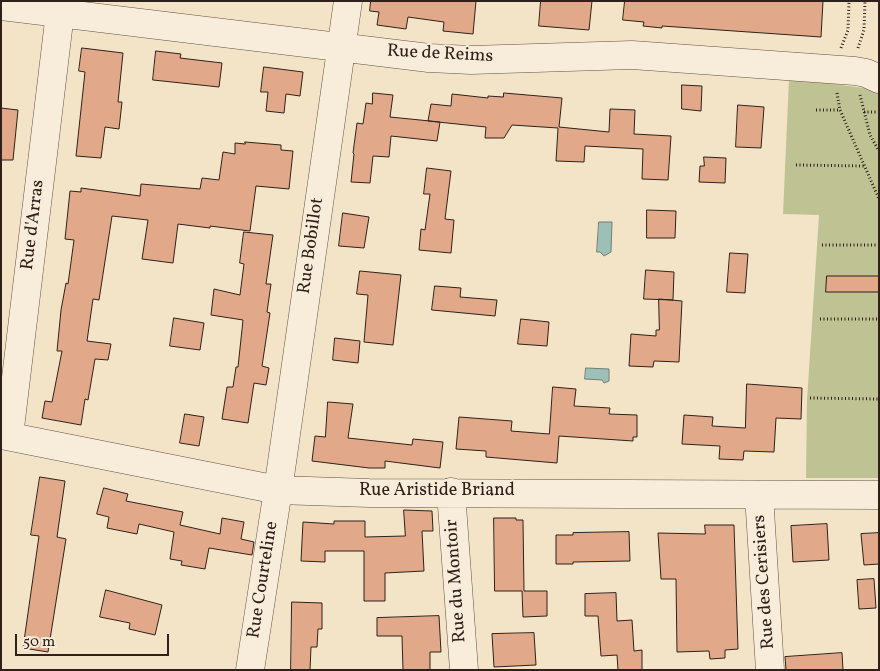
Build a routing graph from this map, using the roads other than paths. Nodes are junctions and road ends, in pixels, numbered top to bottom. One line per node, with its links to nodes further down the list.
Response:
1 (348, 1): 4 (street, Rue Bobillot)
2 (1, 6): 3 (street, Rue de Reims)
3 (60, 13): 4 (street, Rue de Reims); 6 (street, Rue d'Arras)
4 (340, 47): 5 (street, Rue de Reims); 7 (street, Rue Bobillot)
5 (856, 74)
6 (5, 436): 7 (street, Rue Aristide Briand)
7 (278, 490): 8 (street, Rue Aristide Briand); 11 (street, Rue Courteline)
8 (451, 492): 9 (street, Rue Aristide Briand); 12 (street, Rue du Montoir)
9 (759, 495): 10 (street, Rue Aristide Briand); 13 (street, Rue des Cerisiers)
10 (879, 495)
11 (250, 670)
12 (464, 670)
13 (770, 670)

